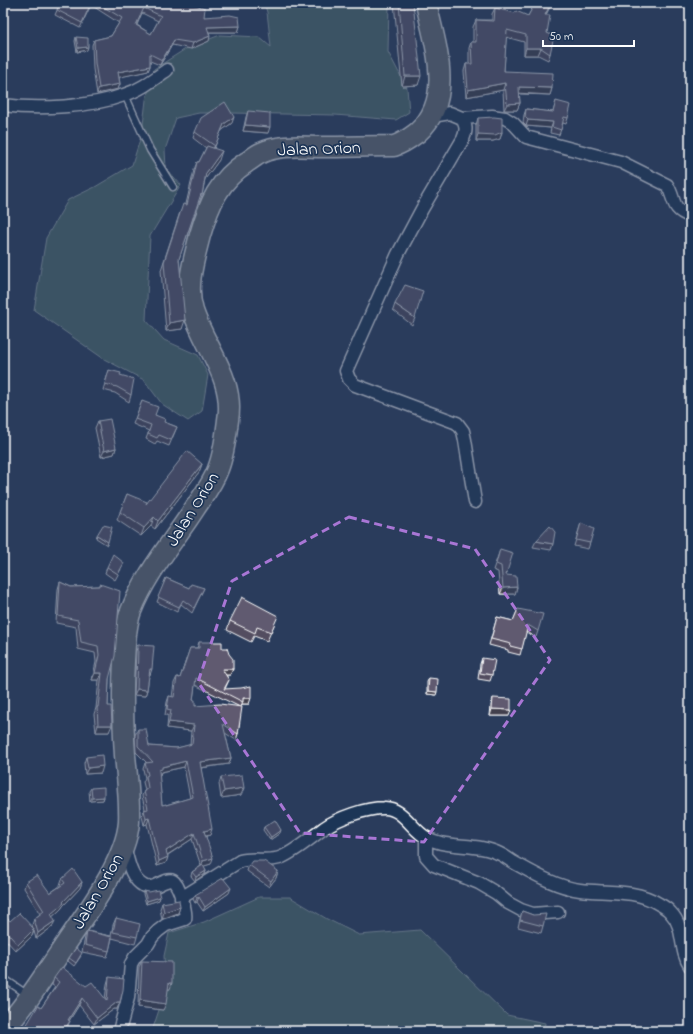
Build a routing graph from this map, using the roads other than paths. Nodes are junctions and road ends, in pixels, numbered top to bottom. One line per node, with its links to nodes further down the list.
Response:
1 (426, 3): 5 (highway, Jalan Orion)
2 (167, 70): 3 (street)
3 (125, 95): 4 (street); 7 (lane)
4 (3, 105)
5 (432, 116): 6 (street); 11 (highway, Jalan Orion)
6 (462, 118): 8 (street); 9 (street)
7 (173, 187)
8 (690, 216)
9 (475, 502)
10 (426, 838): 12 (street); 13 (street); 14 (street)
11 (124, 844): 12 (street); 16 (highway, Jalan Orion)
12 (181, 898): 18 (street)
13 (558, 912)
14 (690, 966)
15 (3, 978): 16 (lane)
16 (30, 997): 17 (highway, Jalan Orion)
17 (3, 1030)
18 (119, 1031)

